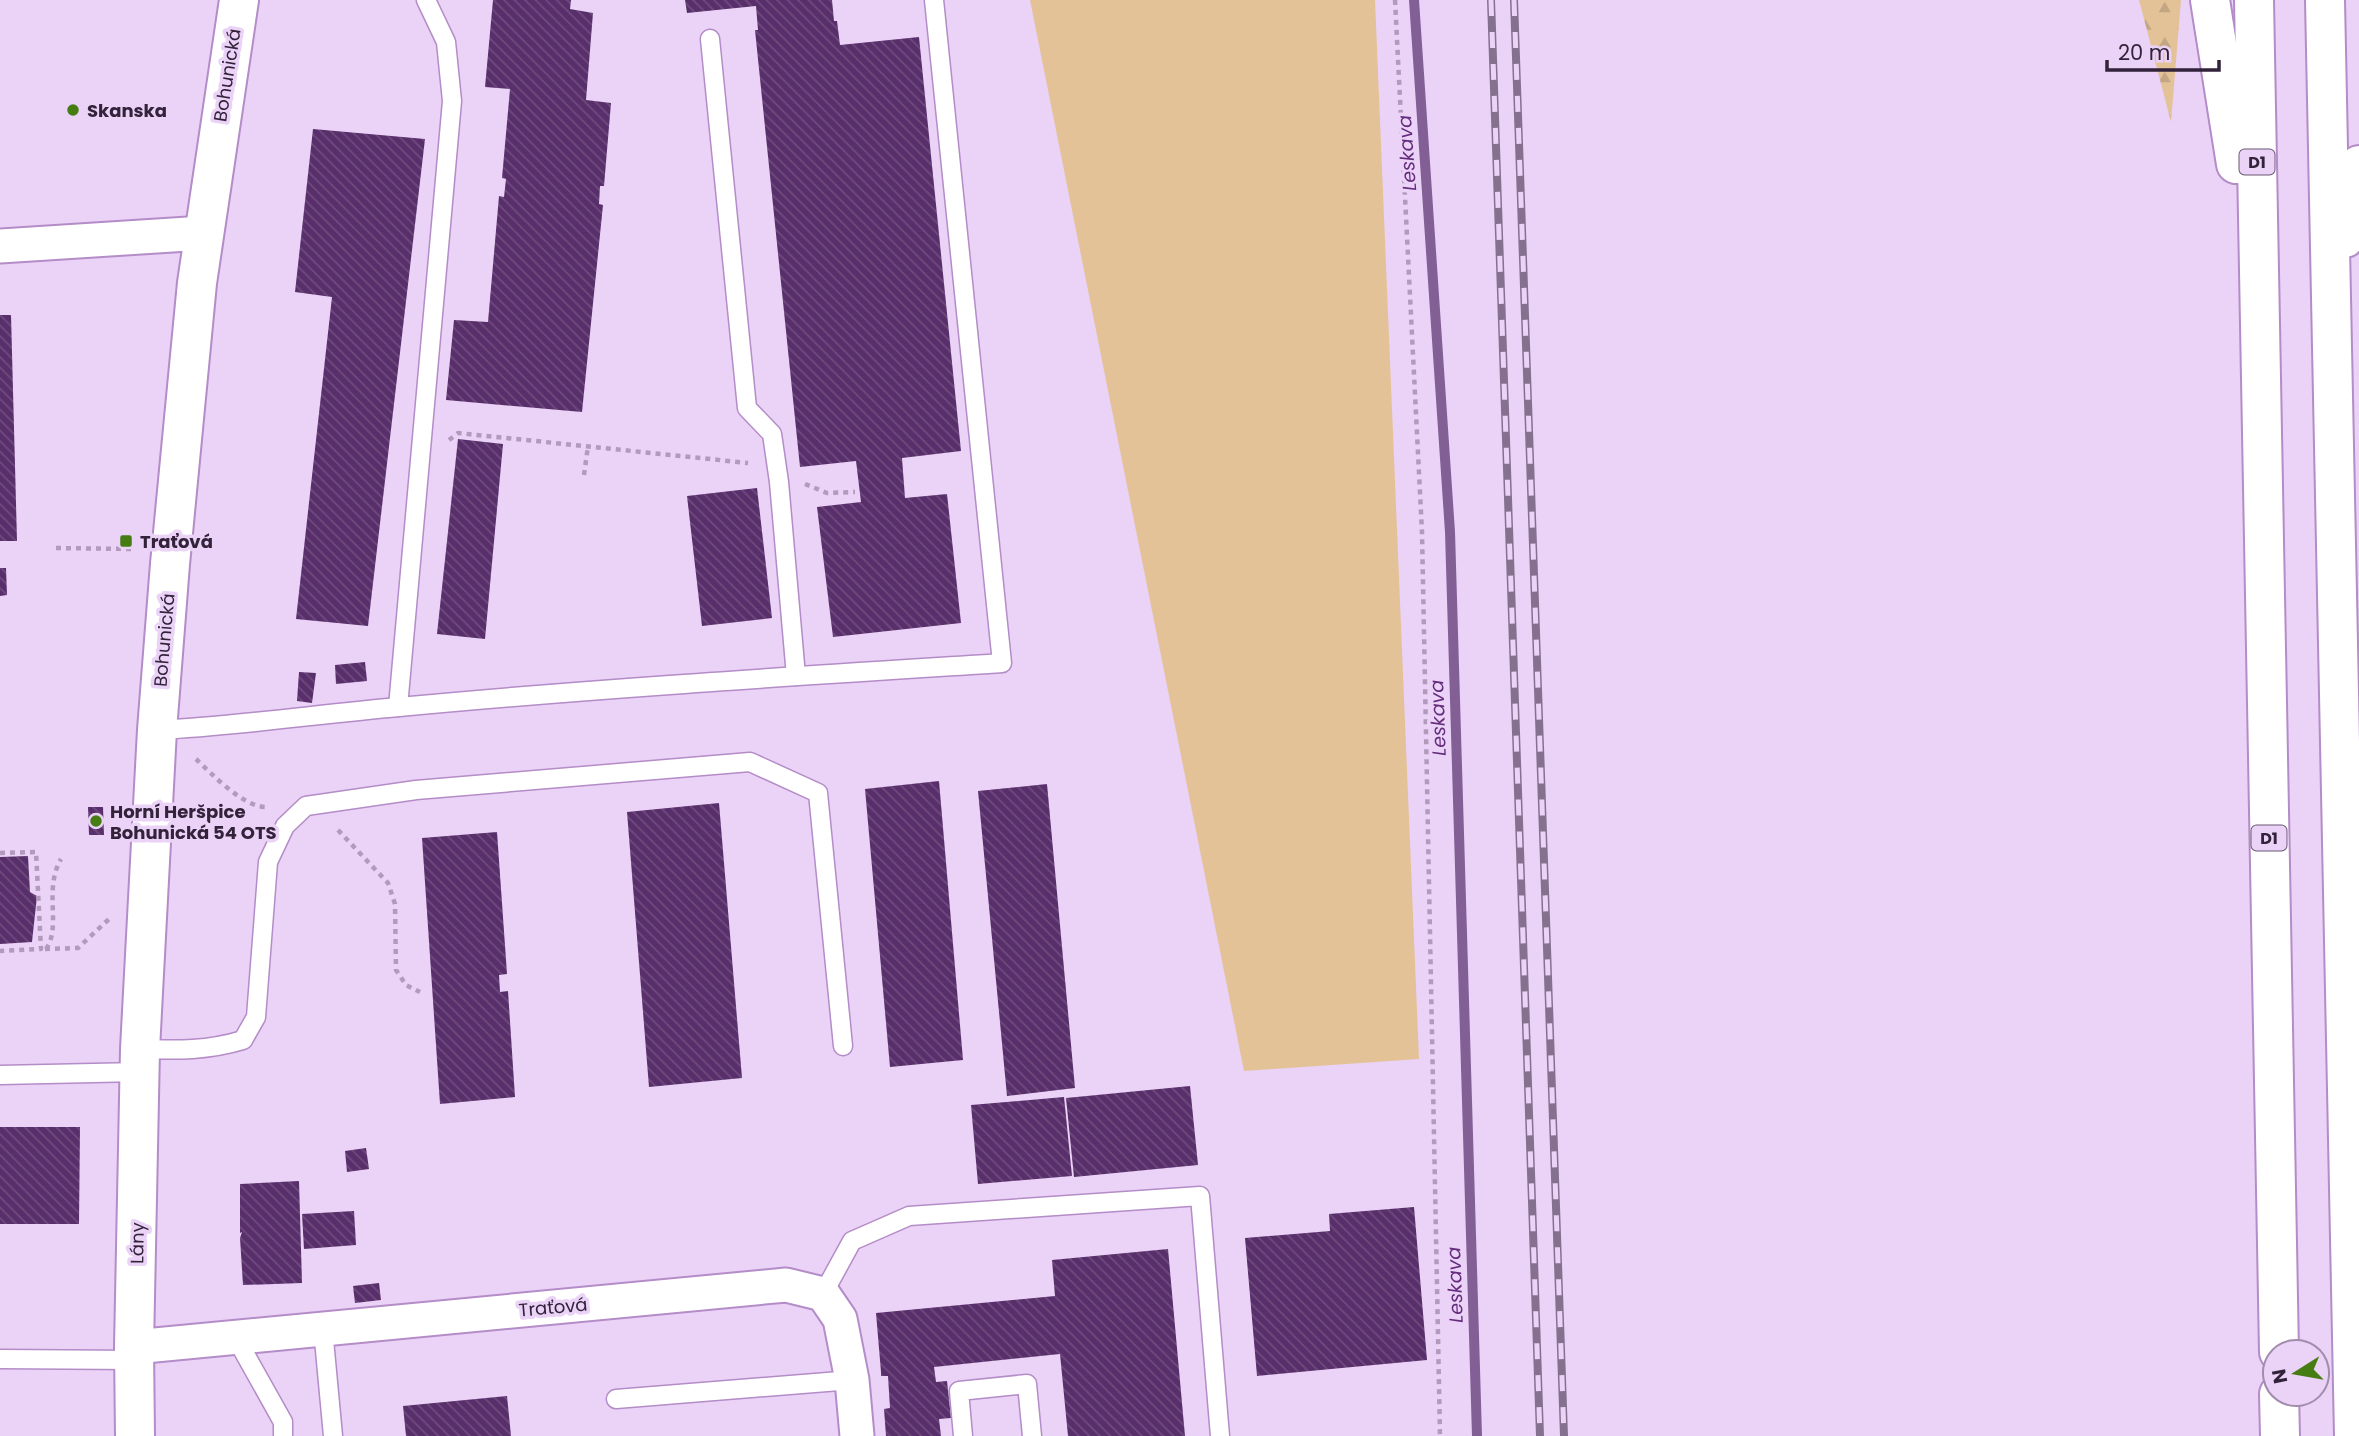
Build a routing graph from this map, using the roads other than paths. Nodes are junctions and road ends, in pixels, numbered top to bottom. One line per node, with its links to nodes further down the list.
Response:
1 (239, 0): 9 (main road, Bohunická)
2 (426, 0): 14 (lane)
3 (934, 0): 13 (lane)
4 (2210, 0): 12 (main road)
5 (2254, 0): 12 (main road, D1)
6 (2325, 0): 11 (main road)
7 (710, 39): 13 (lane)
8 (2359, 164): 11 (main road)
9 (204, 233): 10 (street); 15 (main road, Bohunická)
10 (0, 246)
11 (2330, 319): 36 (main road)
12 (2260, 324): 22 (main road, D1)
13 (796, 676): 14 (lane)
14 (398, 707): 15 (lane)
15 (157, 730): 17 (main road, Bohunická)
16 (844, 1046): 17 (lane)
17 (140, 1061): 18 (lane); 23 (main road, Lány)
18 (0, 1075)
19 (823, 1294): 20 (street, Traťová); 25 (street); 34 (lane)
20 (323, 1329): 21 (street, Traťová); 30 (lane)
21 (236, 1338): 23 (street, Traťová); 29 (lane)
22 (2279, 1338)
23 (134, 1354): 24 (lane); 28 (main road, Lány)
24 (0, 1359)
25 (852, 1380): 26 (lane); 31 (street)
26 (617, 1399)
27 (2279, 1408): 35 (main road)
28 (135, 1436)
29 (283, 1436)
30 (333, 1436)
31 (857, 1436)
32 (963, 1436): 33 (lane)
33 (1032, 1436)
34 (1220, 1436)
35 (2280, 1436)
36 (2354, 1436)

